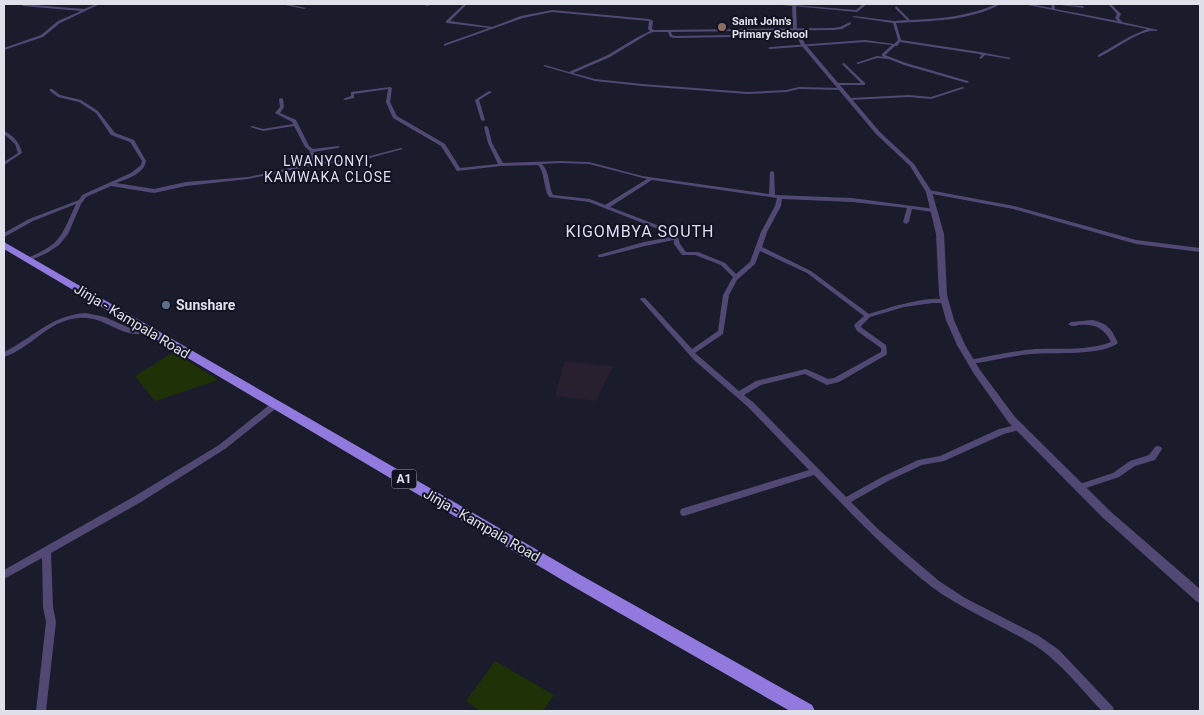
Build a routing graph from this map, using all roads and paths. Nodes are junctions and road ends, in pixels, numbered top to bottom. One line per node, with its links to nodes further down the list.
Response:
1 (98, 4): 16 (street)
2 (284, 4): 14 (street)
3 (465, 4): 22 (street)
4 (773, 4): 11 (street)
5 (865, 4): 17 (street)
6 (999, 4): 19 (street)
7 (1025, 4): 15 (street)
8 (1054, 4): 13 (street); 15 (street)
9 (1111, 4): 21 (street)
10 (24, 5): 16 (street)
11 (794, 5): 17 (street); 23 (street)
12 (896, 7): 19 (street)
13 (1082, 7)
14 (304, 8)
15 (1052, 9): 21 (street)
16 (85, 10): 34 (street)
17 (857, 11): 18 (street)
18 (854, 18): 20 (street); 23 (street)
19 (909, 21): 20 (street)
20 (894, 22): 29 (street)
21 (1121, 23): 24 (street)
22 (493, 27): 25 (street); 30 (street)
23 (795, 28): 27 (street); 32 (street)
24 (1151, 29): 26 (street); 35 (street)
25 (652, 30): 27 (street); 41 (street)
26 (1156, 30)
27 (669, 31): 28 (street)
28 (730, 36)
29 (899, 41): 31 (street); 37 (street)
30 (445, 45)
31 (896, 45): 32 (street); 36 (street)
32 (804, 46): 33 (street); 43 (street)
33 (770, 48)
34 (4, 49)
35 (1100, 56)
36 (888, 58): 38 (street); 42 (street)
37 (1009, 58)
38 (858, 63)
39 (844, 64): 43 (street)
40 (545, 66): 41 (street)
41 (571, 72): 43 (street)
42 (967, 82)
43 (840, 86): 49 (street)
44 (963, 88): 49 (street)
45 (51, 90): 64 (street)
46 (490, 92): 50 (street)
47 (281, 99): 51 (street)
48 (345, 99): 61 (street)
49 (850, 99): 65 (street)
50 (483, 120)
51 (294, 125): 52 (street); 57 (street)
52 (252, 126)
53 (486, 127): 61 (street)
54 (4, 132): 58 (street)
55 (338, 147): 57 (street)
56 (401, 149): 60 (street)
57 (312, 150): 60 (street)
58 (4, 164)
59 (540, 164): 61 (street); 63 (street); 69 (street)
60 (310, 165): 64 (street)
61 (500, 165)
62 (772, 172): 66 (street)
63 (652, 178): 66 (street); 69 (street)
64 (111, 184): 68 (street)
65 (929, 192): 71 (street); 77 (street)
66 (772, 196): 67 (street)
67 (780, 197): 70 (street); 76 (street)
68 (80, 201): 73 (street); 79 (street)
69 (606, 207): 74 (street)
70 (910, 207): 71 (street); 72 (street)
71 (933, 210): 82 (street)
72 (906, 222)
73 (4, 235)
74 (676, 238): 78 (street); 80 (street)
75 (4, 245): 79 (highway, Jinja - Kampala Road / A1)
76 (759, 248): 80 (street); 83 (street)
77 (1200, 250)
78 (600, 256)
79 (29, 259): 85 (highway, Jinja - Kampala Road / A1)
80 (736, 277): 86 (street)
81 (643, 299): 86 (street)
82 (945, 301): 83 (street); 88 (street)
83 (868, 316): 89 (street)
84 (1071, 324): 88 (street)
85 (148, 331): 87 (street); 90 (highway, Jinja - Kampala Road / A1)
86 (692, 352): 89 (street)
87 (4, 355)
88 (970, 362): 91 (street)
89 (739, 394): 93 (street)
90 (276, 404): 97 (street); 101 (highway, Jinja - Kampala Road / A1)
91 (1020, 427): 94 (street); 95 (street)
92 (1158, 449): 94 (street)
93 (816, 471): 95 (street); 96 (street)
94 (1080, 487): 99 (street)
95 (846, 502): 102 (street)
96 (684, 512)
97 (46, 551): 98 (street); 100 (street)
98 (4, 575)
99 (1200, 596)
100 (41, 711)
101 (806, 711)
102 (1109, 711)

